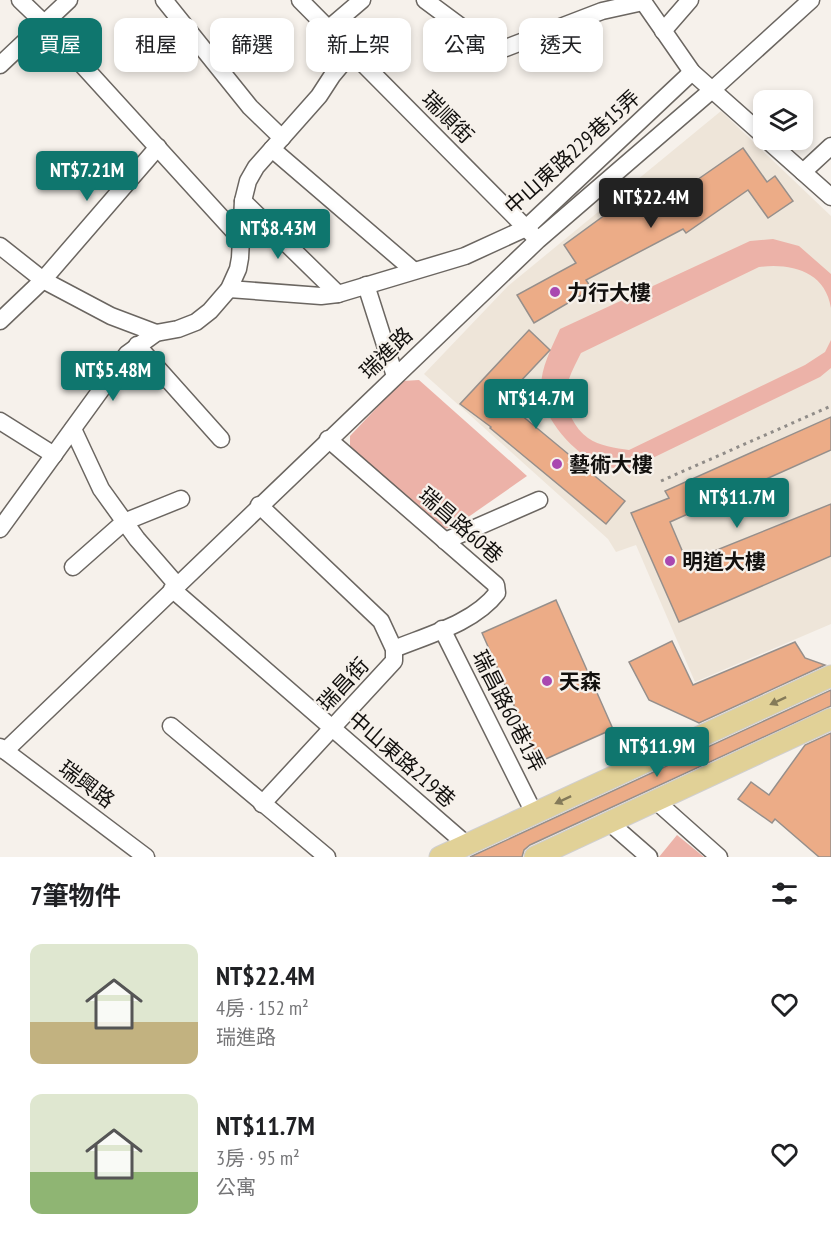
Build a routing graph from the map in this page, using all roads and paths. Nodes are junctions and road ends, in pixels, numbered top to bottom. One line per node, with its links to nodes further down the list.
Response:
1 (20, 0): 10 (street)
2 (69, 0): 11 (street)
3 (164, 0): 23 (street)
4 (300, 0): 12 (street, 瑞順街)
5 (362, 0): 13 (street)
6 (425, 0): 9 (street)
7 (690, 0): 14 (street)
8 (811, 0): 21 (street, 瑞進路)
9 (643, 1): 14 (street)
10 (39, 18)
11 (51, 18)
12 (317, 18)
13 (341, 18)
14 (663, 31): 20 (street)
15 (18, 49): 16 (street)
16 (0, 65)
17 (89, 72): 25 (street)
18 (335, 72): 23 (street)
19 (373, 72): 30 (street, 瑞順街)
20 (692, 72): 21 (street); 30 (street, 中山東路229巷15弄)
21 (712, 90): 22 (street); 30 (street, 瑞進路)
22 (753, 126)
23 (277, 143): 29 (street); 33 (street)
24 (831, 146): 27 (street)
25 (158, 147): 31 (street); 34 (street)
26 (778, 150): 27 (street)
27 (803, 172): 28 (street)
28 (831, 197)
29 (243, 201): 31 (street); 37 (street)
30 (532, 234): 33 (street, 中山東路229巷15弄); 41 (street, 瑞進路)
31 (240, 238): 36 (street)
32 (0, 246): 34 (street)
33 (413, 270): 35 (street, 中山東路229巷15弄)
34 (43, 280): 38 (street); 39 (street)
35 (366, 285): 37 (street, 中山東路229巷15弄); 41 (street)
36 (229, 289): 37 (street, 中山東路229巷15弄); 39 (street)
37 (338, 294)
38 (0, 321)
39 (156, 333): 40 (street)
40 (137, 345): 44 (street); 45 (street)
41 (395, 376): 46 (street, 瑞進路)
42 (831, 406): 48 (path)
43 (0, 421): 47 (street)
44 (73, 429): 47 (street); 52 (street, 中山東路219巷)
45 (221, 439)
46 (328, 440): 51 (street, 瑞進路); 54 (street, 瑞昌路60巷)
47 (54, 455): 53 (street)
48 (662, 481)
49 (181, 499): 52 (street)
50 (538, 500): 54 (street)
51 (259, 506): 56 (street, 瑞進路); 58 (street, 瑞昌街)
52 (124, 522): 55 (street); 56 (street, 中山東路219巷)
53 (0, 529)
54 (445, 541): 57 (street, 瑞昌路60巷)
55 (73, 567)
56 (174, 587): 62 (street, 中山東路219巷); 63 (street, 瑞進路)
57 (442, 629): 58 (street, 瑞昌路60巷); 66 (street, 瑞昌路60巷1弄)
58 (394, 649): 62 (street, 瑞昌街)
59 (831, 676): 66 (main road, one-way to 66)
60 (831, 719): 64 (main road)
61 (171, 726): 65 (street)
62 (332, 728): 65 (street, 瑞昌街); 68 (street, 中山東路219巷)
63 (2, 749): 69 (street, 瑞興路)
64 (656, 801): 67 (main road); 74 (street)
65 (262, 804): 70 (street)
66 (534, 813): 68 (main road)
67 (610, 823): 72 (main road); 73 (street)
68 (467, 845): 71 (main road)
69 (146, 857)
70 (327, 857)
71 (440, 857)
72 (537, 857)
73 (649, 857)
74 (719, 857)

